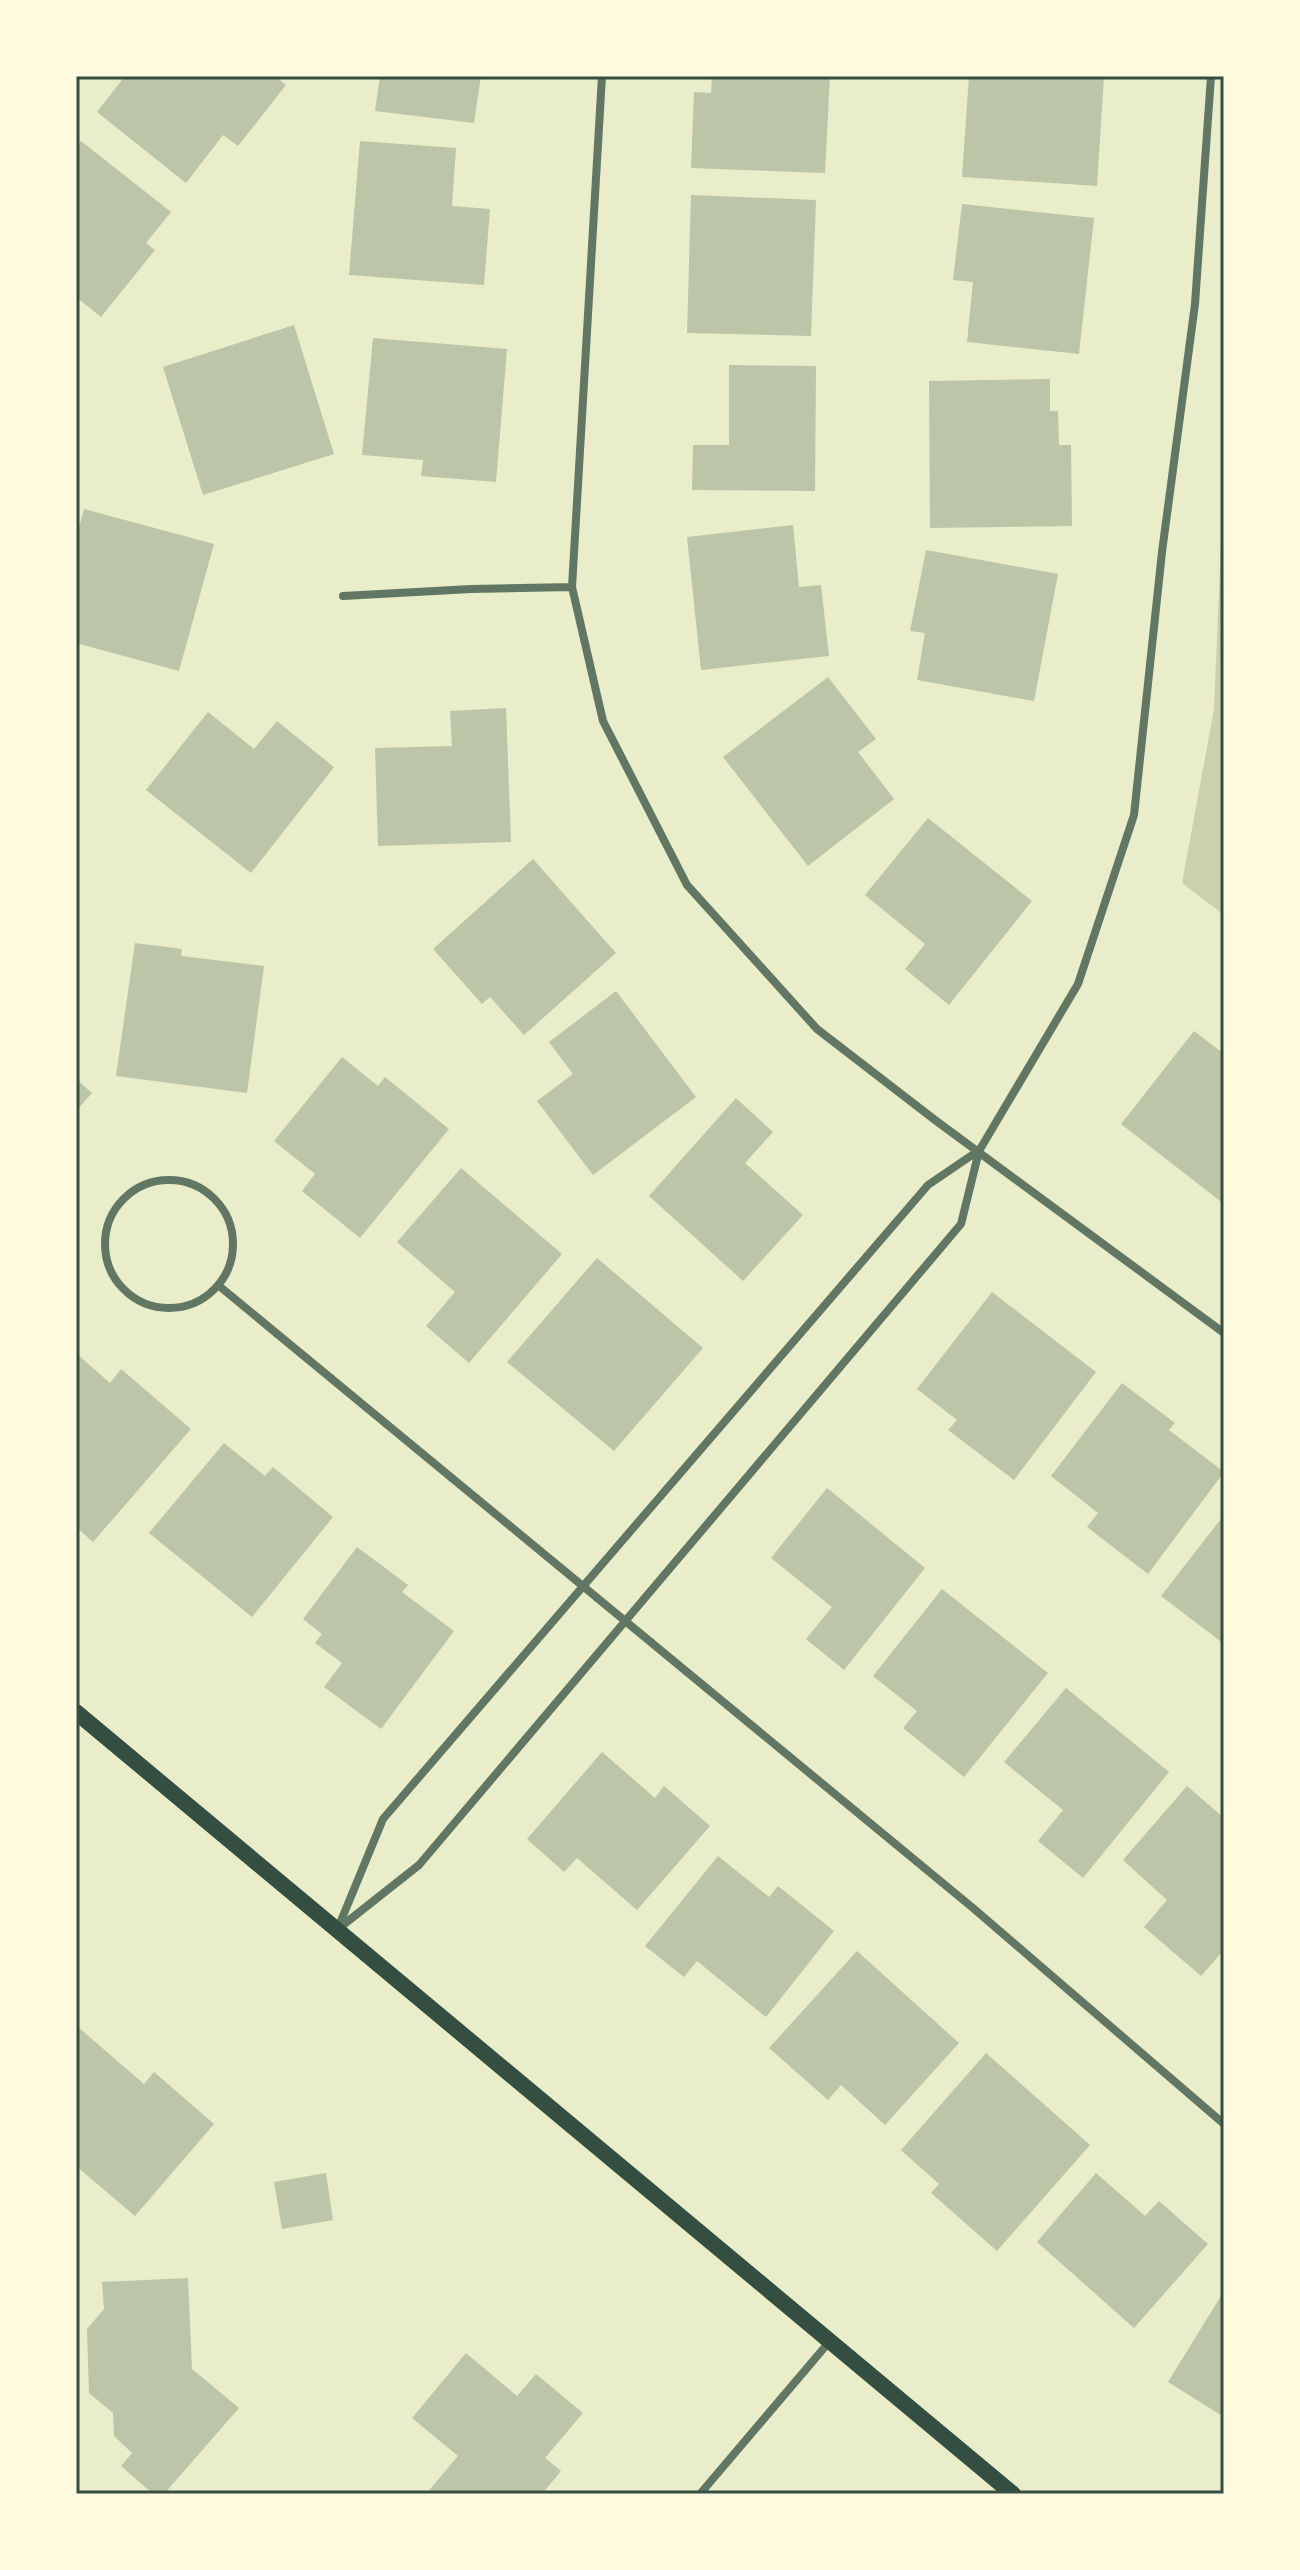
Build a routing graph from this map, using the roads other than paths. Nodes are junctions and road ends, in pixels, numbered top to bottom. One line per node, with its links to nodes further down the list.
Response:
1 (602, 76): 3 (street)
2 (1211, 76): 5 (street)
3 (572, 587): 4 (street); 5 (street)
4 (343, 596)
5 (979, 1151): 7 (street); 8 (street); 9 (street)
6 (218, 1285): 6 (street); 8 (street)
7 (1224, 1333)
8 (584, 1585): 9 (street); 11 (street)
9 (627, 1620): 11 (street); 12 (street)
10 (76, 1712): 11 (main road)
11 (338, 1929): 13 (main road)
12 (1224, 2124)
13 (830, 2340): 14 (street); 15 (main road)
14 (700, 2494)
15 (1013, 2494)

